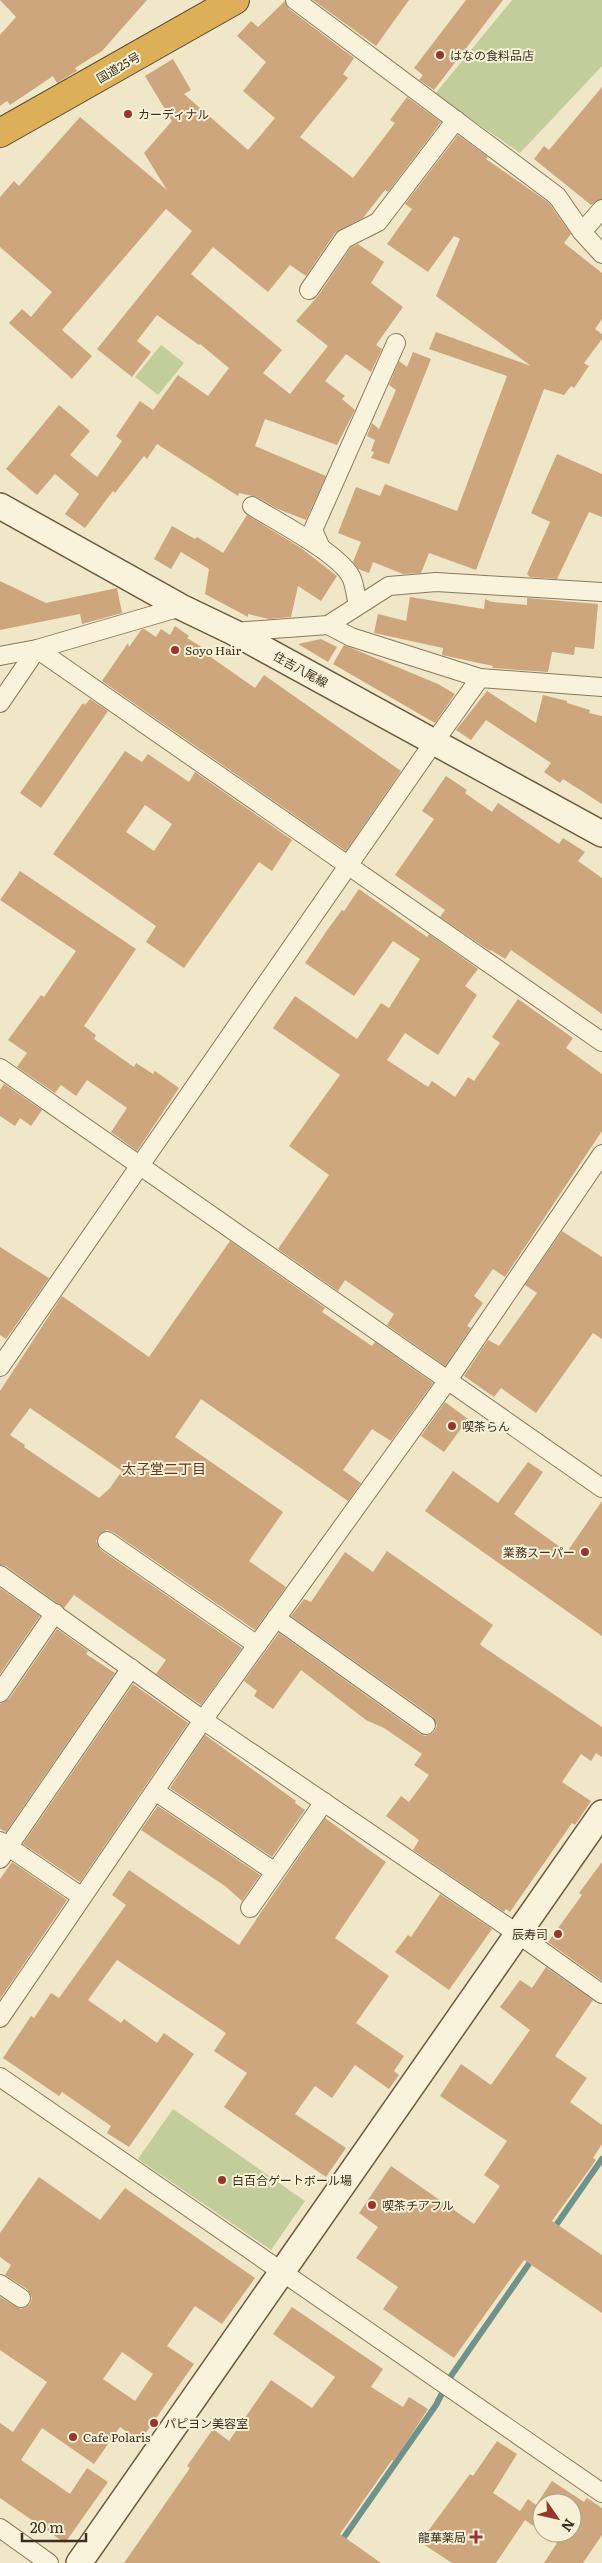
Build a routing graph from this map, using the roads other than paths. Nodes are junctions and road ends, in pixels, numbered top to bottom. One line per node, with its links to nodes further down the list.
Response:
1 (235, 0): 4 (highway, 国道25号)
2 (295, 0): 3 (street)
3 (456, 120): 6 (street); 8 (street)
4 (0, 133)
5 (602, 209): 6 (street)
6 (582, 232): 7 (street)
7 (602, 254)
8 (309, 290)
9 (396, 343): 12 (street)
10 (0, 506): 15 (street, 住吉八尾線)
11 (252, 506): 12 (street)
12 (321, 548): 14 (street)
13 (602, 592): 14 (street)
14 (358, 605): 16 (street)
15 (181, 607): 17 (street, 住吉八尾線); 18 (street)
16 (328, 625): 17 (street); 20 (street)
17 (233, 632): 23 (street, 住吉八尾線)
18 (37, 649): 19 (street); 22 (street); 25 (street)
19 (0, 656)
20 (480, 678): 21 (street); 23 (street)
21 (602, 687)
22 (0, 703)
23 (434, 742): 24 (street, 住吉八尾線); 25 (street)
24 (602, 834)
25 (348, 865): 26 (street); 29 (street)
26 (602, 1042)
27 (0, 1068): 29 (street)
28 (602, 1154): 31 (street)
29 (141, 1166): 30 (street); 31 (street)
30 (0, 1367)
31 (448, 1380): 32 (street); 36 (street)
32 (602, 1488)
33 (107, 1541): 37 (street)
34 (0, 1574): 35 (street)
35 (55, 1613): 38 (street); 39 (street)
36 (276, 1618): 37 (street); 41 (street)
37 (257, 1645): 40 (street)
38 (131, 1668): 40 (street); 45 (street)
39 (0, 1692)
40 (203, 1720): 42 (street); 43 (street)
41 (426, 1725)
42 (155, 1791): 46 (street); 47 (street)
43 (324, 1802): 46 (street); 49 (street)
44 (602, 1813): 49 (street)
45 (3, 1849): 47 (street)
46 (275, 1872): 48 (street)
47 (82, 1898): 51 (street)
48 (250, 1908)
49 (518, 1934): 50 (street); 53 (street)
50 (602, 1994)
51 (0, 2018)
52 (0, 2077): 53 (street)
53 (281, 2272): 56 (street); 59 (street)
54 (0, 2284): 55 (street)
55 (21, 2298)
56 (601, 2490)
57 (0, 2528): 58 (street)
58 (49, 2563)
59 (79, 2563)

